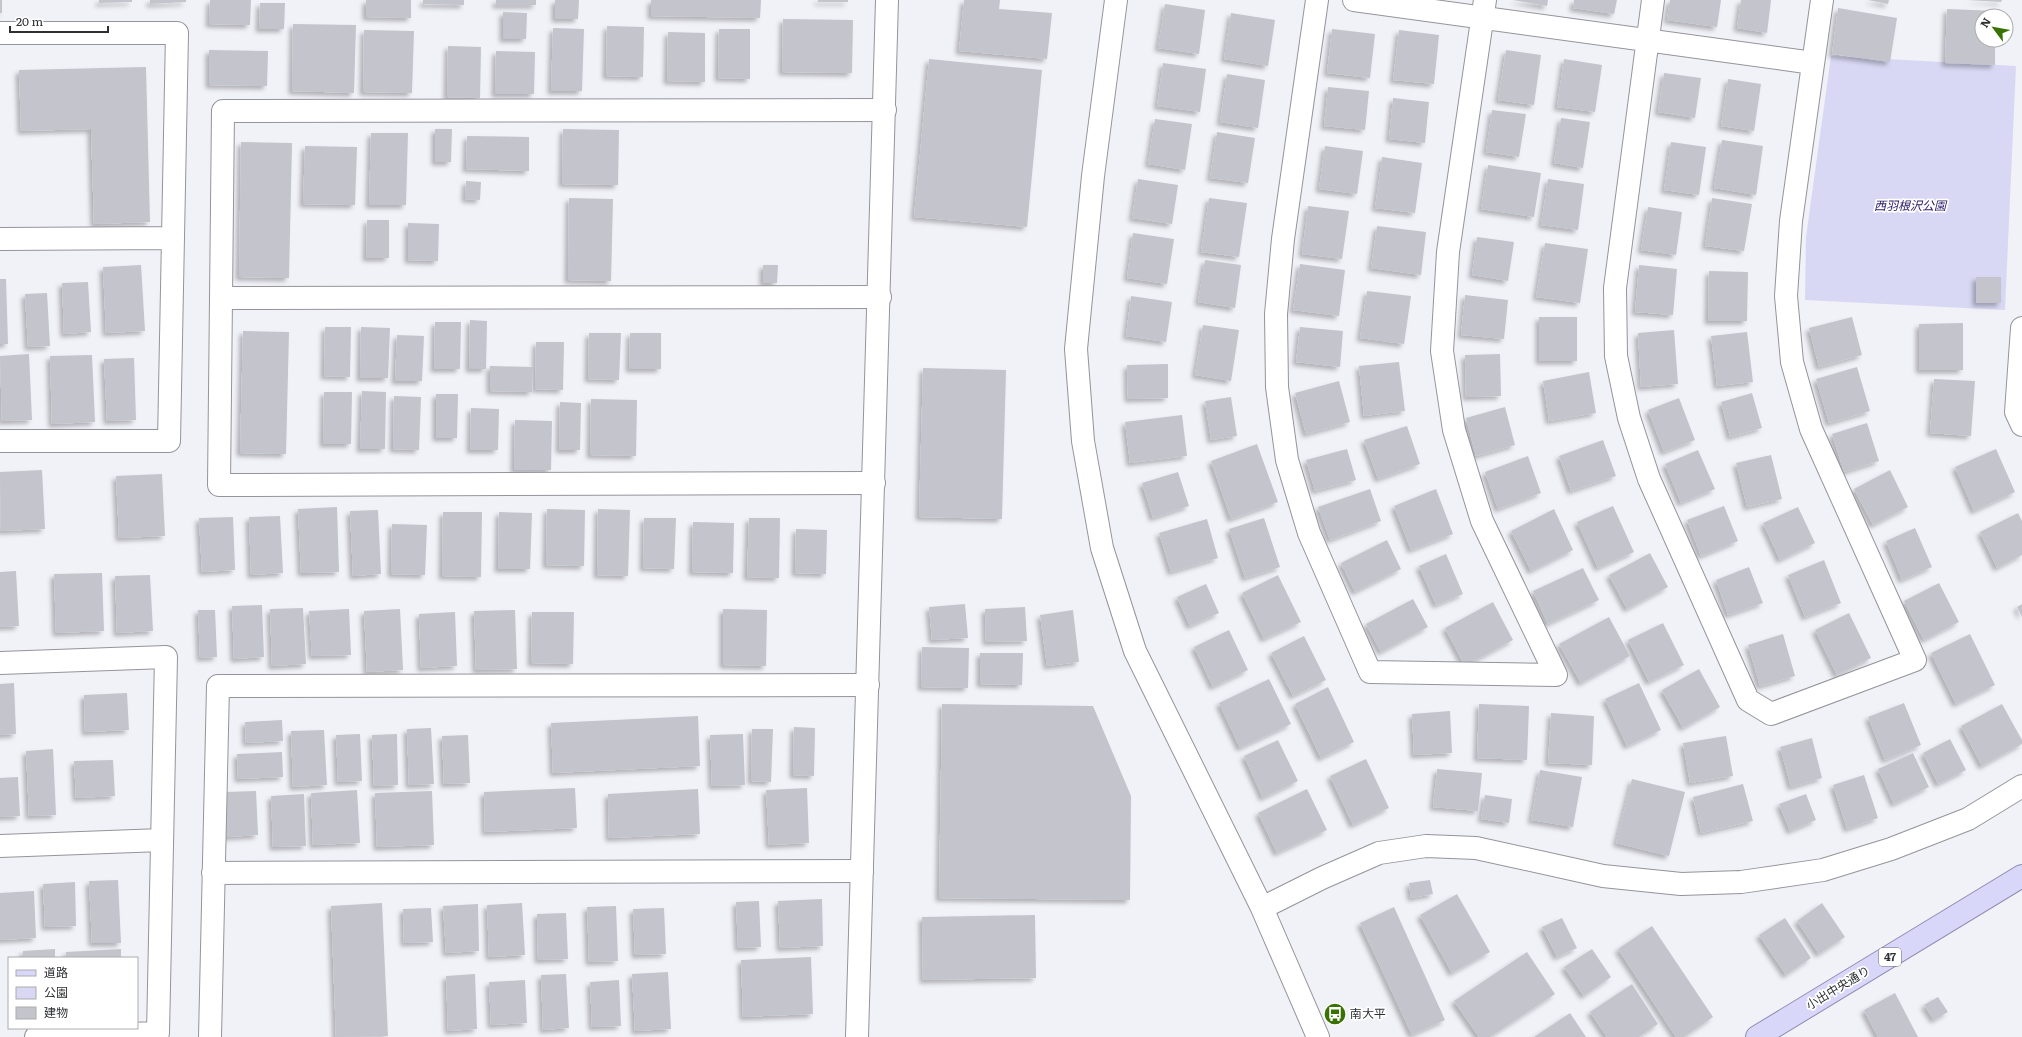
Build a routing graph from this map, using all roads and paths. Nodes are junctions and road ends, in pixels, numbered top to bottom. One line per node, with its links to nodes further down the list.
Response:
1 (887, 0): 11 (street)
2 (1116, 0): 28 (street)
3 (1318, 0): 7 (street)
4 (1354, 0): 7 (street)
5 (1653, 0): 9 (street)
6 (1822, 0): 10 (street)
7 (1484, 9): 9 (street)
8 (0, 33): 12 (street)
9 (1648, 40): 10 (street); 10 (street)
10 (1813, 63)
11 (885, 110): 14 (street); 15 (street)
12 (173, 238): 13 (street); 18 (street)
13 (0, 239)
14 (880, 297): 15 (street); 19 (street)
15 (221, 298): 19 (street)
16 (2022, 328): 17 (street)
17 (2022, 426)
18 (0, 441)
19 (874, 483): 21 (street)
20 (0, 663): 23 (street)
21 (868, 685): 25 (street); 26 (street)
22 (2022, 786): 28 (street)
23 (162, 840): 24 (street); 29 (street)
24 (0, 846)
25 (862, 871): 26 (street); 31 (street)
26 (213, 873): 30 (street)
27 (2022, 876): 33 (main road, 小出中央通り / 47)
28 (1262, 908): 32 (street)
29 (36, 1037)
30 (210, 1037)
31 (857, 1037)
32 (1318, 1037)
33 (1757, 1037)

